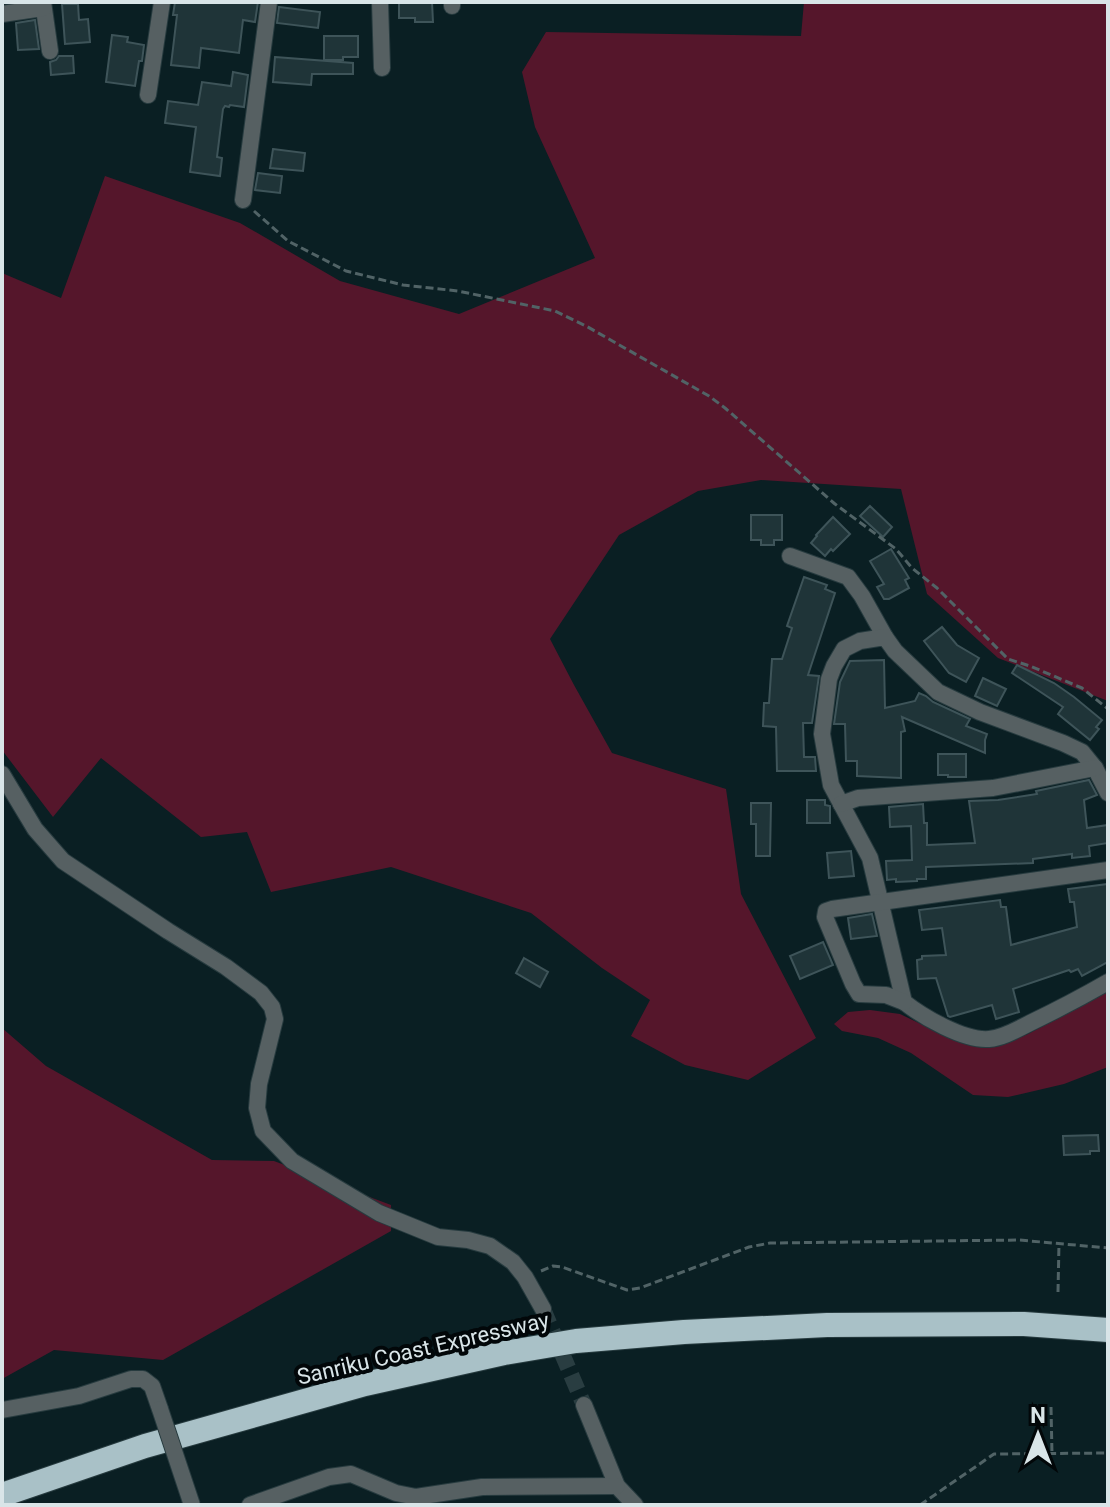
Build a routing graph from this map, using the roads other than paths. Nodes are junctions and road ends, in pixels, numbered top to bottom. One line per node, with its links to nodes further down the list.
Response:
1 (162, 2): 8 (street)
2 (269, 2): 9 (street)
3 (380, 2): 7 (street)
4 (43, 5): 5 (street); 6 (street)
5 (2, 14)
6 (50, 51)
7 (382, 68)
8 (148, 95)
9 (243, 200)
10 (790, 556): 11 (street)
11 (885, 637): 12 (street); 15 (street)
12 (1095, 768): 14 (street); 15 (street)
13 (2, 774): 20 (street)
14 (1108, 793)
15 (841, 804): 17 (street)
16 (1108, 870): 17 (street)
17 (881, 902): 19 (street); 19 (street)
18 (1108, 982): 19 (street)
19 (904, 1002)
20 (543, 1309)
21 (1108, 1330): 25 (highway, Sanriku Coast Expressway)
22 (584, 1405): 24 (street)
23 (2, 1410): 26 (street, bridge)
24 (617, 1486): 27 (street); 28 (street)
25 (2, 1495)
26 (192, 1505)
27 (250, 1505)
28 (635, 1505)

